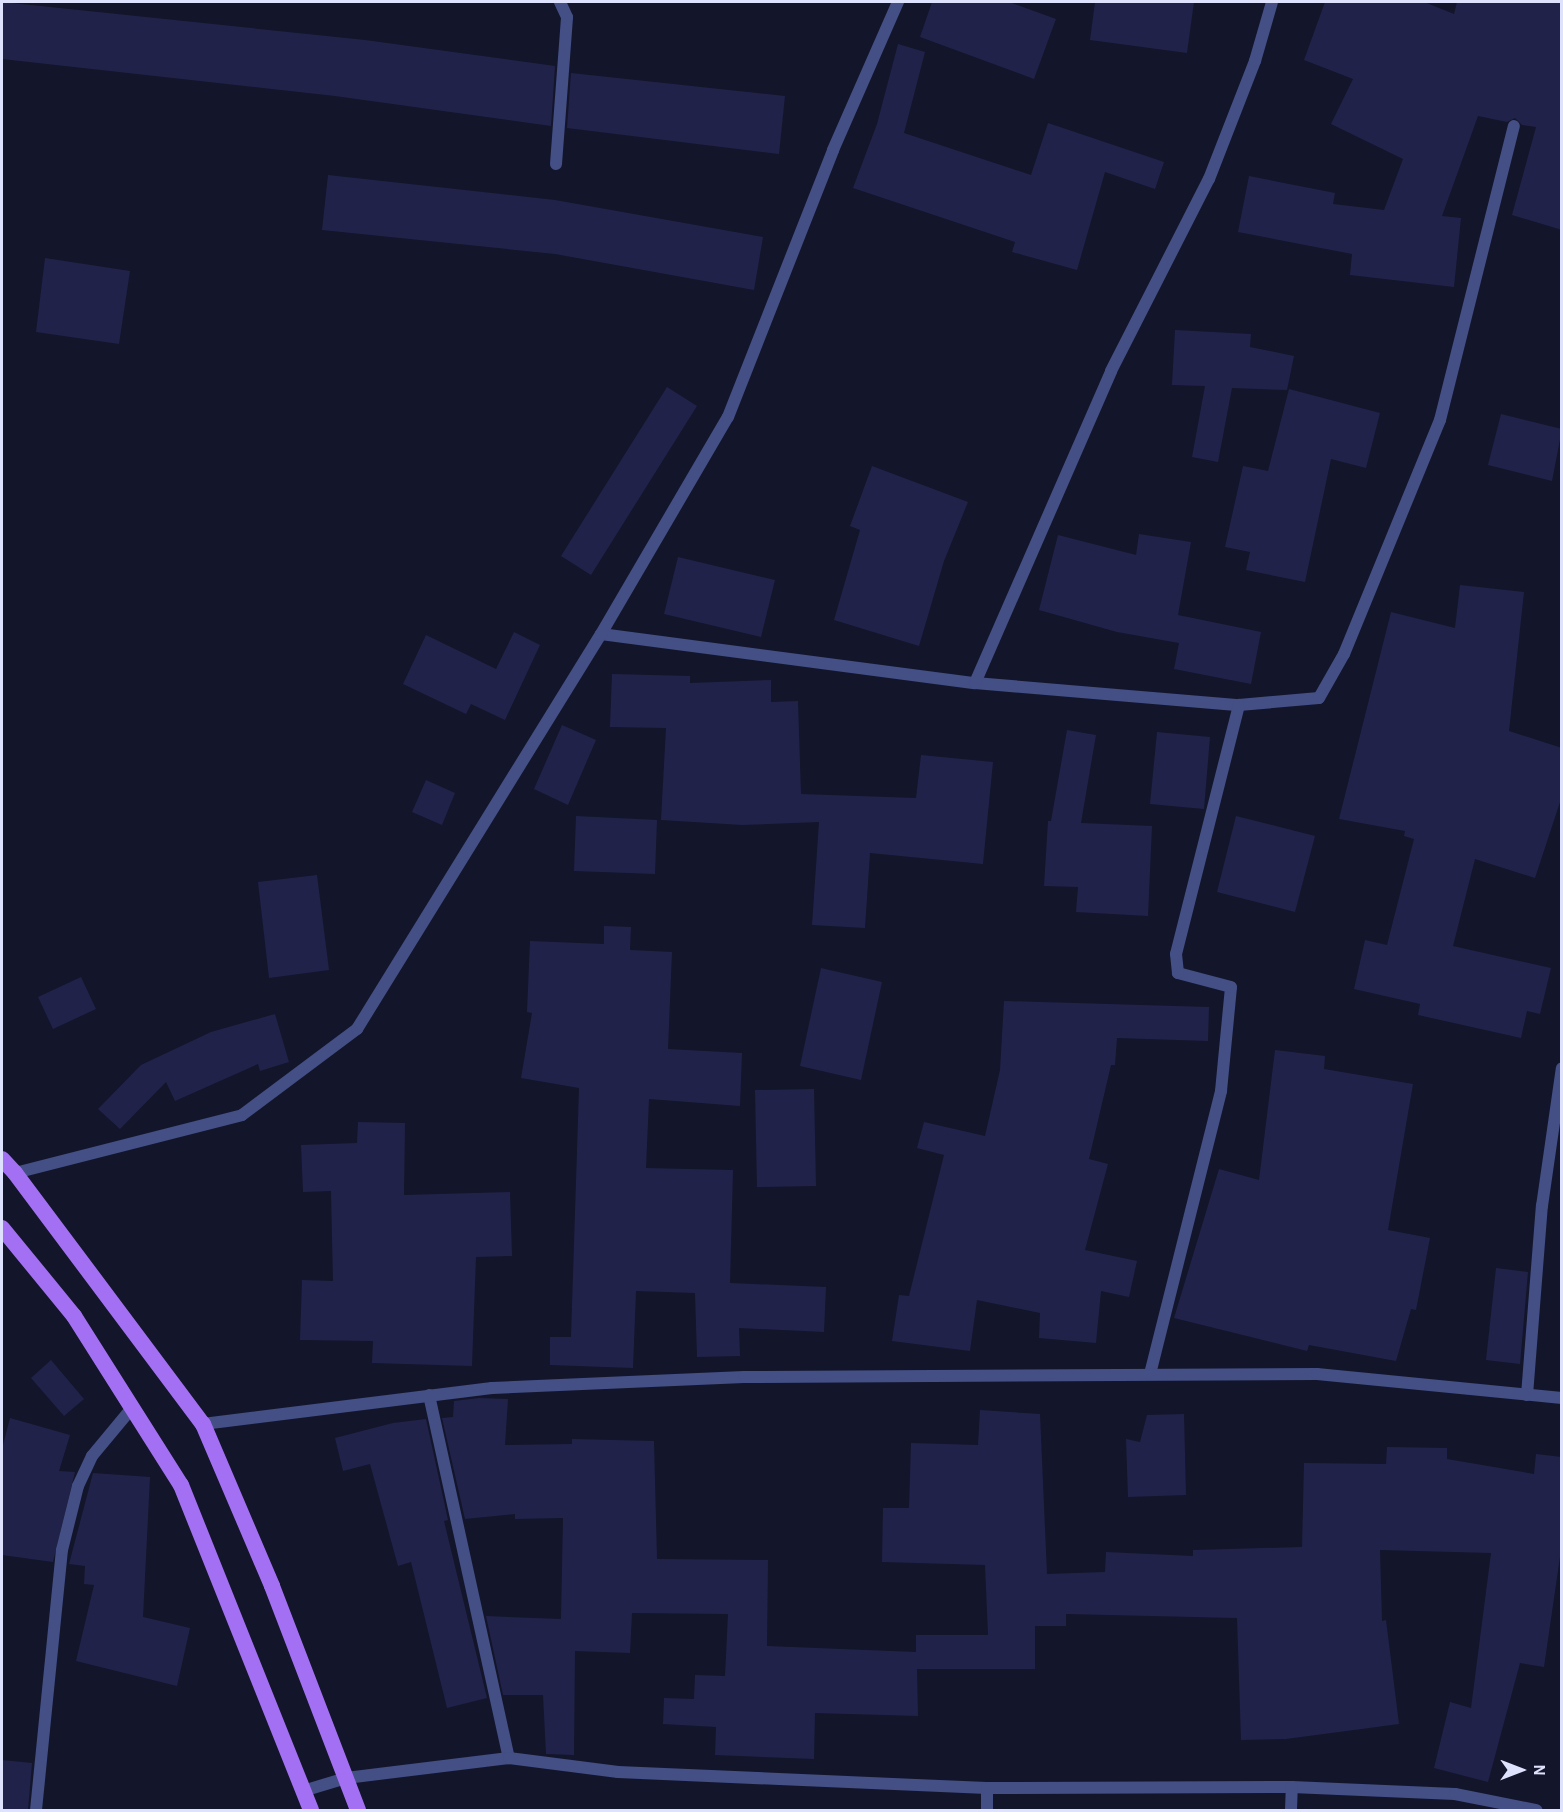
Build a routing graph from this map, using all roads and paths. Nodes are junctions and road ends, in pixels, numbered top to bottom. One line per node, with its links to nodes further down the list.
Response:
1 (560, 2): 5 (street)
2 (898, 2): 6 (street)
3 (1272, 2): 7 (street)
4 (1514, 126): 8 (street)
5 (556, 164)
6 (601, 634): 7 (street); 11 (street)
7 (975, 683): 8 (street)
8 (1239, 705): 13 (street)
9 (1562, 1068): 15 (street)
10 (2, 1160): 11 (main road)
11 (15, 1173): 18 (main road)
12 (2, 1228): 17 (main road)
13 (1150, 1374): 14 (street); 15 (street)
14 (429, 1395): 18 (street); 19 (street)
15 (1527, 1395): 16 (street)
16 (1562, 1398)
17 (131, 1409): 23 (main road); 24 (street)
18 (203, 1424): 20 (main road)
19 (509, 1758): 20 (street); 22 (street)
20 (346, 1778): 23 (street); 26 (main road)
21 (1292, 1787): 22 (street); 28 (street); 29 (street)
22 (987, 1788): 27 (street)
23 (303, 1791): 25 (main road)
24 (36, 1810)
25 (310, 1810)
26 (358, 1810)
27 (987, 1810)
28 (1291, 1810)
29 (1536, 1810)

